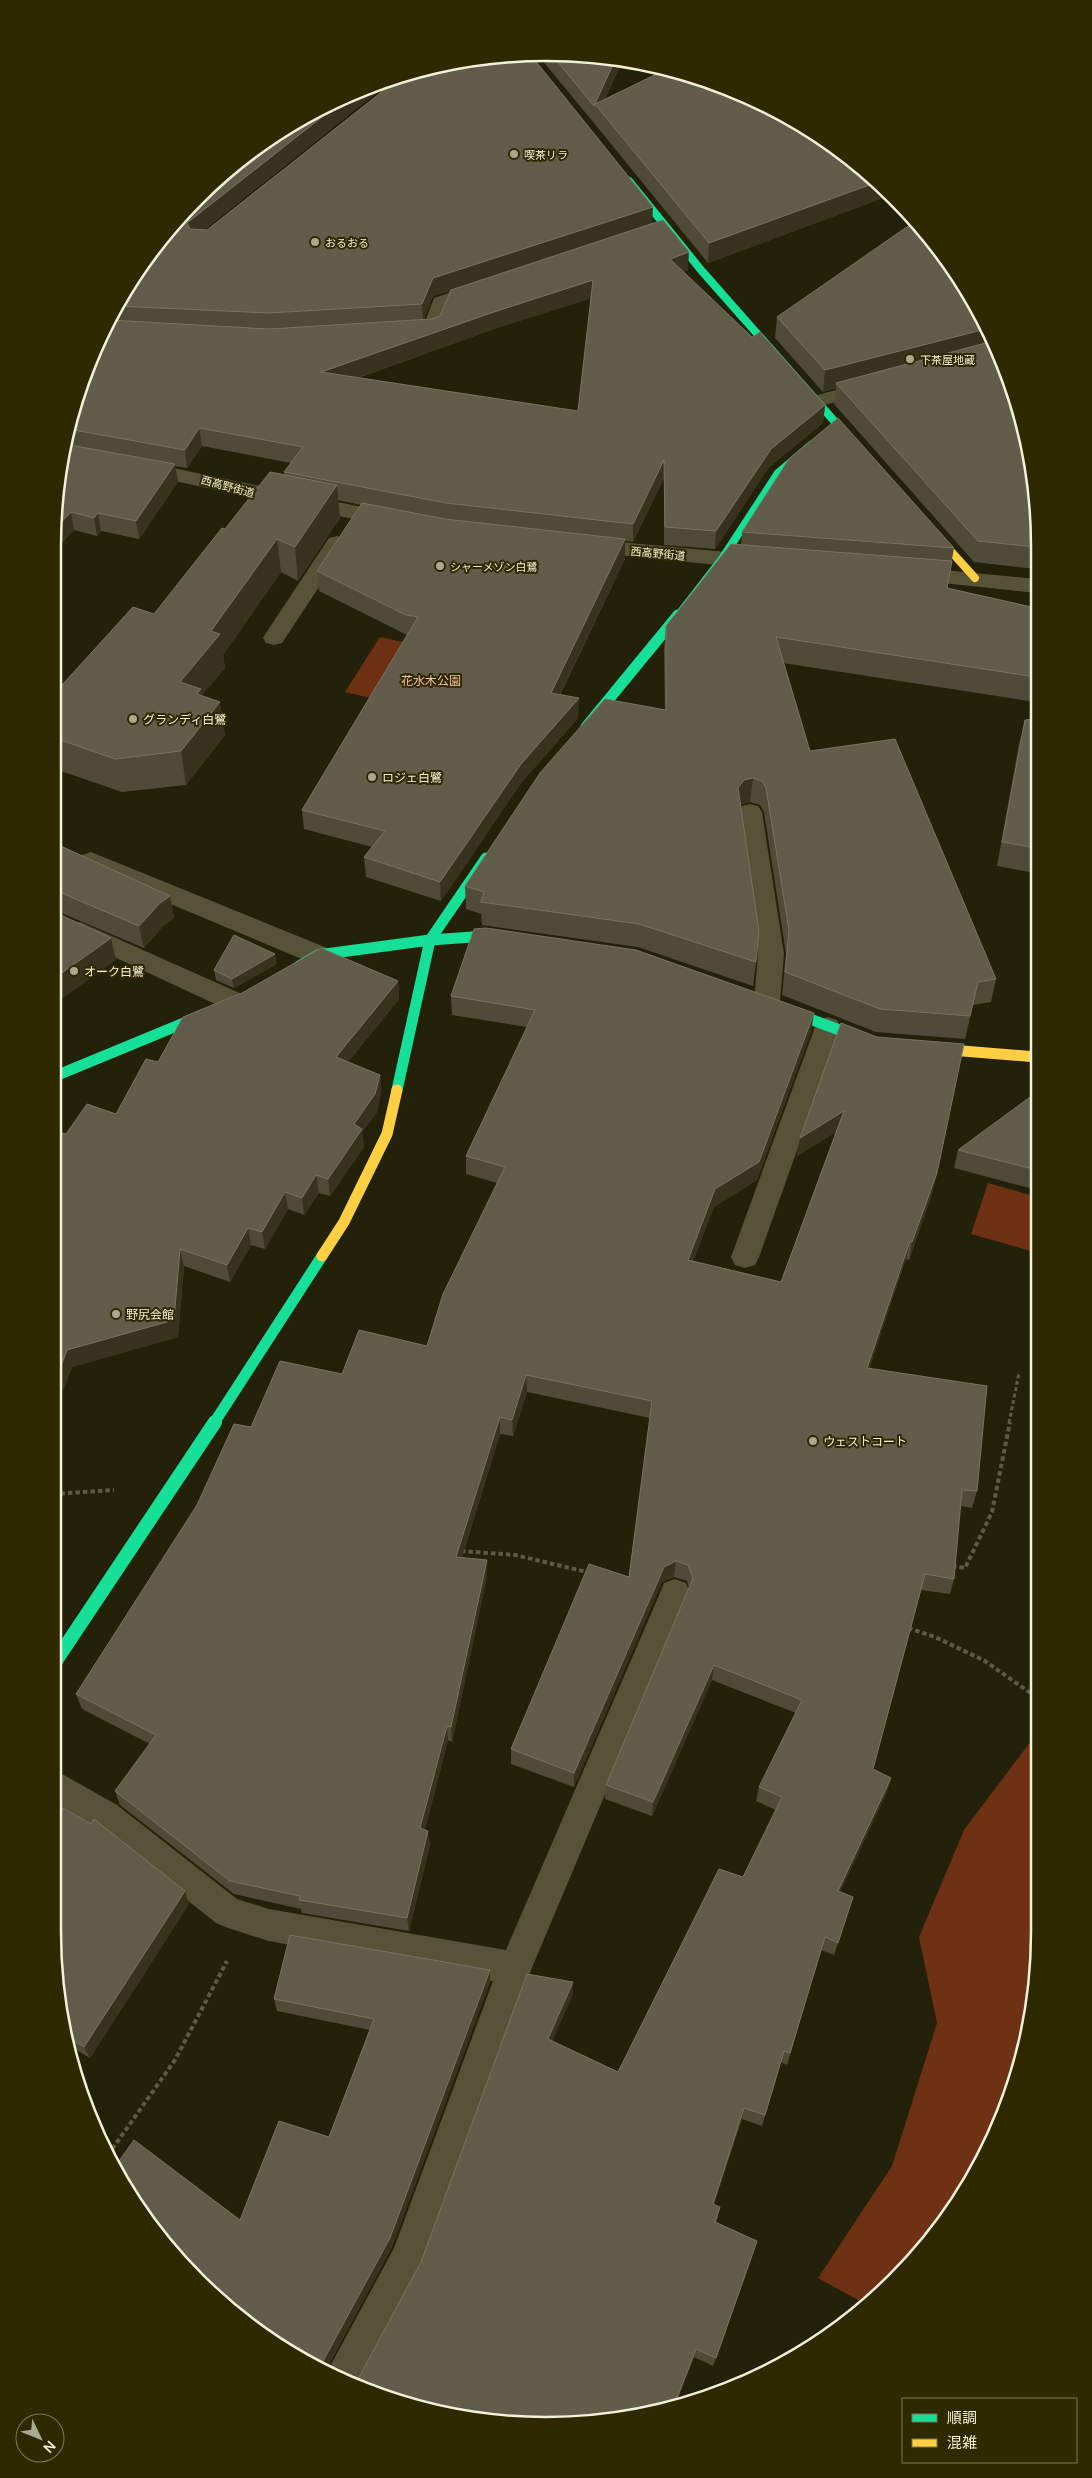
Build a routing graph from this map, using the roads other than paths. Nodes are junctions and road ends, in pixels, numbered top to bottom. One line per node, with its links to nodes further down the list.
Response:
1 (623, 174): 2 (street)
2 (667, 228): 3 (street); 7 (street)
3 (648, 234)
4 (497, 283): 5 (street)
5 (385, 332)
6 (884, 383): 7 (street)
7 (817, 401): 8 (street)
8 (830, 430): 9 (street); 15 (street)
9 (863, 453)
10 (118, 463): 11 (street, 西高野街道)
11 (356, 514): 13 (street, 西高野街道); 20 (street)
12 (922, 520): 18 (street)
13 (410, 524)
14 (572, 544): 15 (street, 西高野街道)
15 (722, 559): 16 (street, 西高野街道); 21 (street)
16 (771, 563)
17 (897, 572): 18 (street)
18 (974, 578): 19 (street)
19 (1031, 585)
20 (274, 638)
21 (576, 738)
22 (750, 812): 31 (street)
23 (494, 846): 26 (street)
24 (70, 852): 28 (street)
25 (61, 923): 30 (street)
26 (430, 940): 27 (street); 28 (street); 39 (street)
27 (515, 940)
28 (318, 955): 29 (street)
29 (285, 974)
30 (240, 999): 36 (street)
31 (762, 1001): 32 (street)
32 (828, 1027): 33 (street); 37 (street)
33 (884, 1044)
34 (912, 1047): 35 (street)
35 (1031, 1057)
36 (61, 1074)
37 (745, 1257)
38 (675, 1593): 41 (street)
39 (61, 1652)
40 (61, 1791): 41 (street)
41 (515, 1968): 42 (street)
42 (346, 2373)

